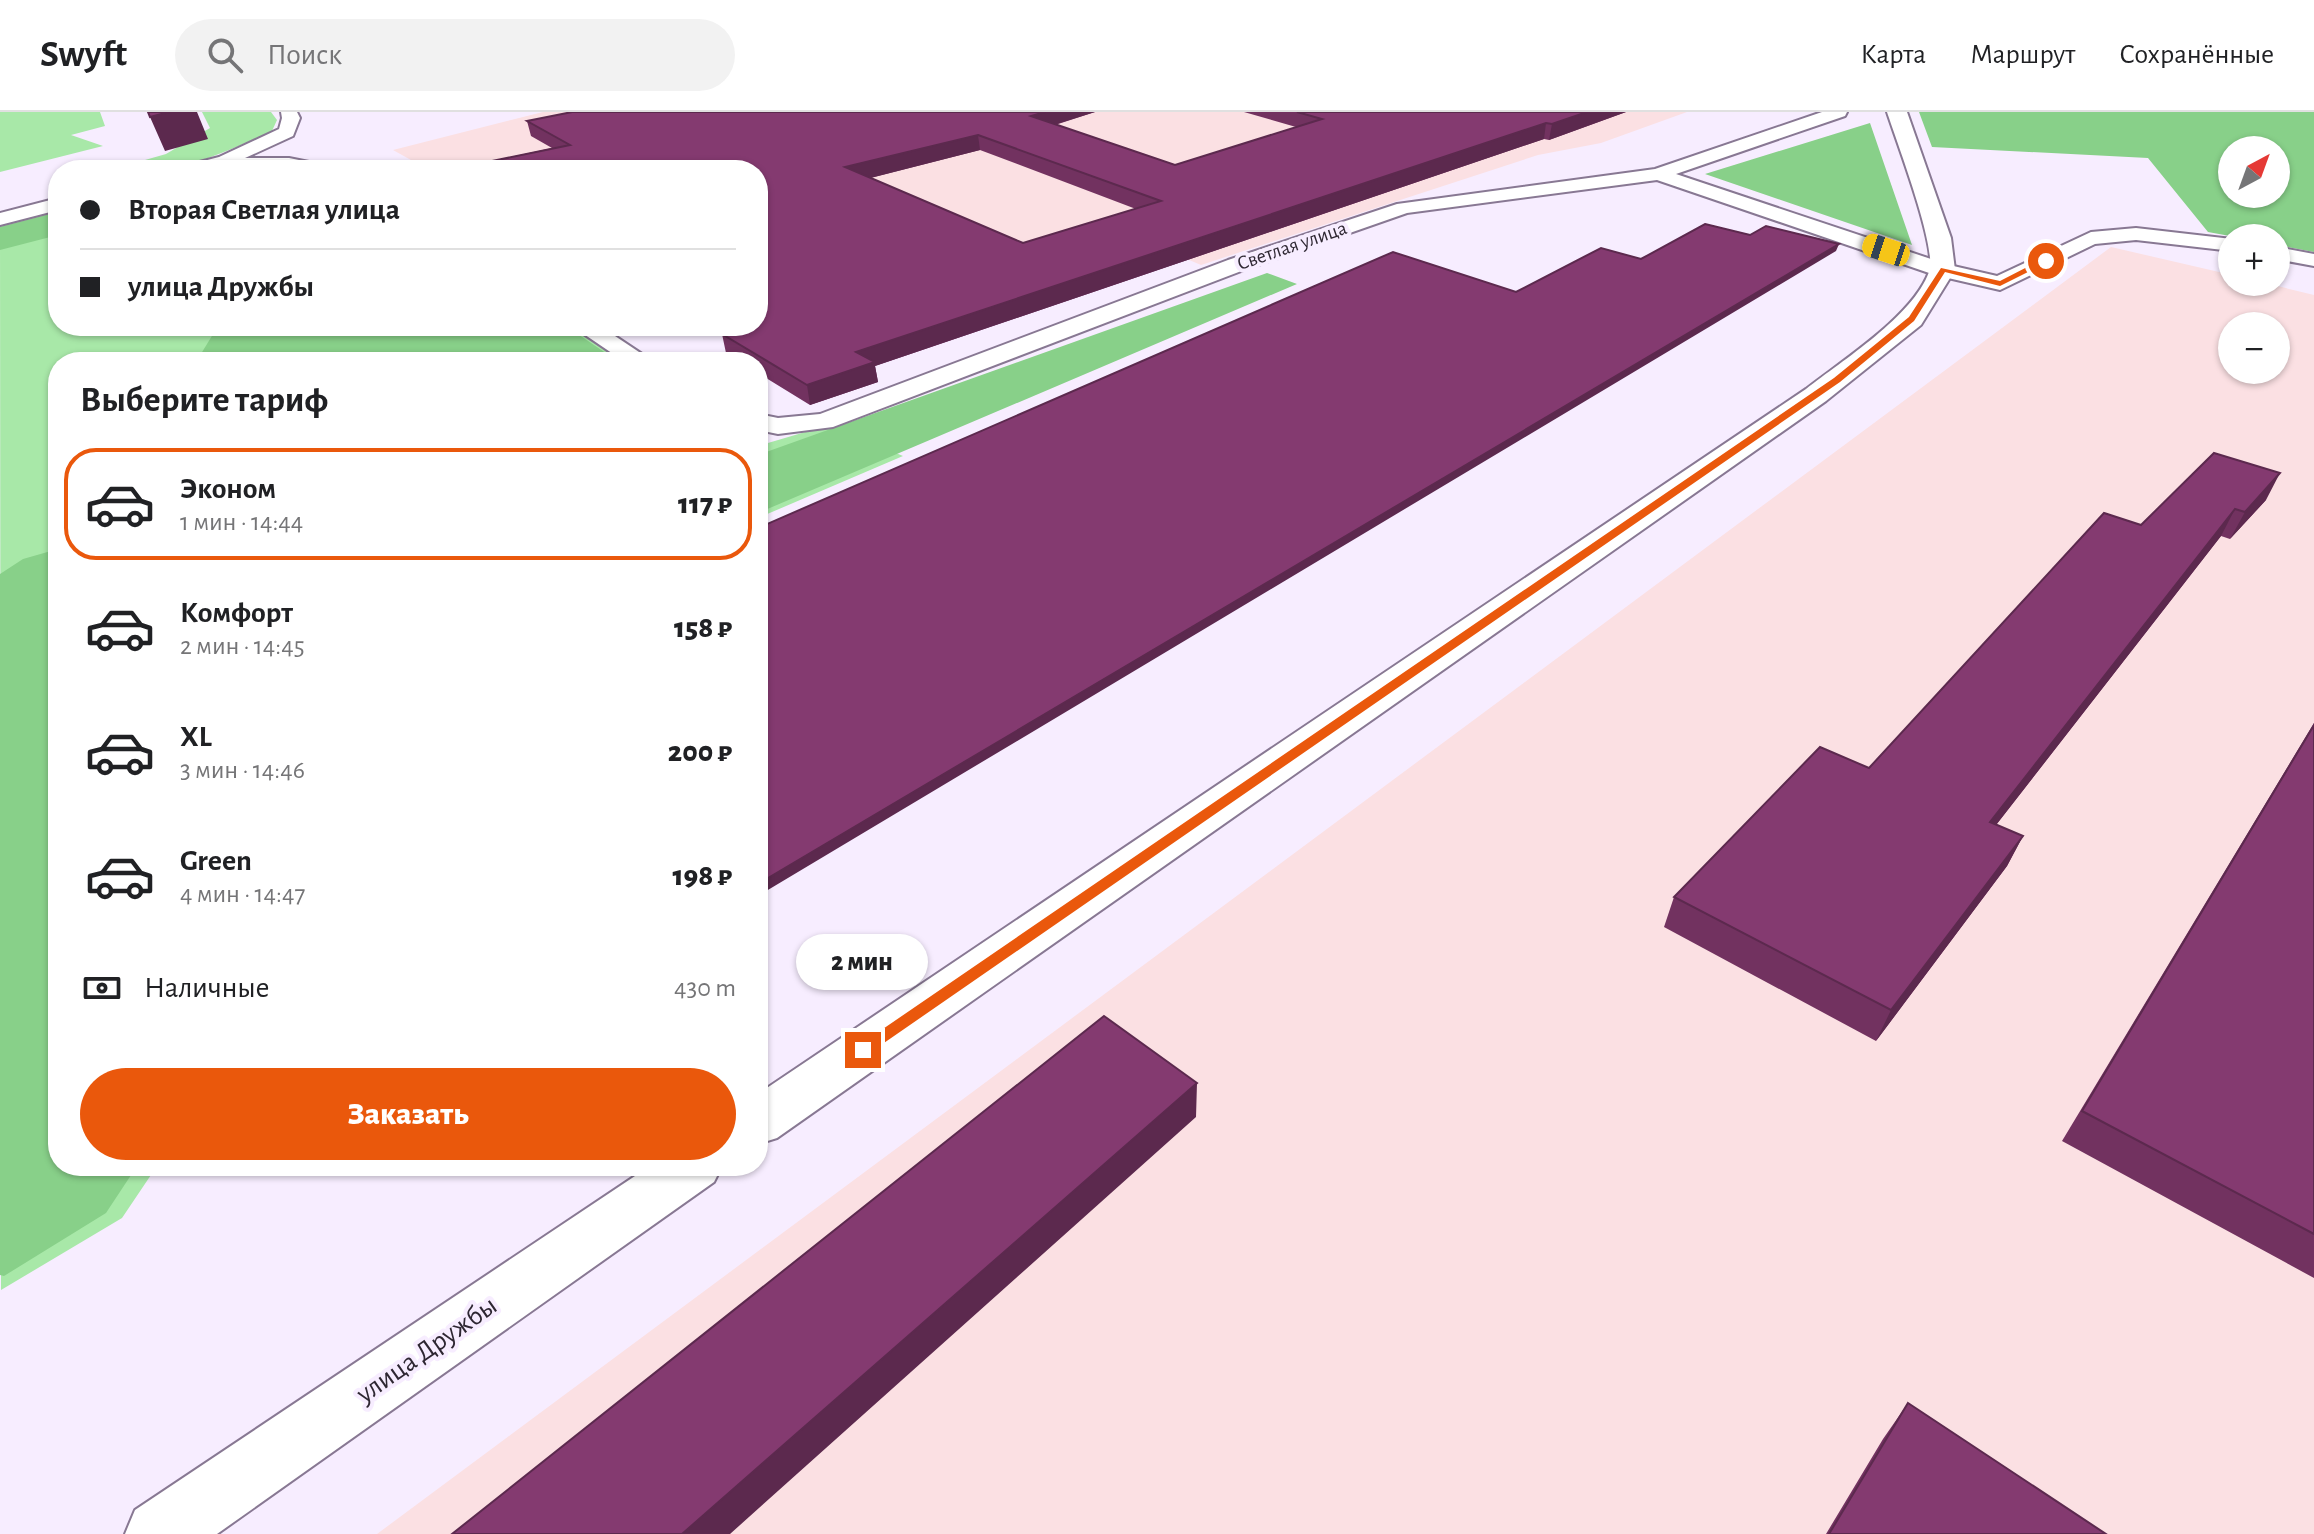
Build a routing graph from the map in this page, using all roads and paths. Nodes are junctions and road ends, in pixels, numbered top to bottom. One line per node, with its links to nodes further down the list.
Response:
1 (289, 112): 4 (street)
2 (1839, 112): 5 (street, Светлая улица)
3 (1897, 112): 11 (street)
4 (222, 160)
5 (1658, 174): 11 (street); 14 (street, Светлая улица)
6 (48, 207): 7 (street)
7 (0, 219)
8 (2218, 243): 11 (street)
9 (2290, 256): 10 (street)
10 (2314, 260)
11 (1943, 270): 15 (street)
12 (600, 336): 13 (street)
13 (626, 352)
14 (768, 424)
15 (768, 1115)
16 (679, 1176): 17 (street, улица Дружбы)
17 (159, 1534)

